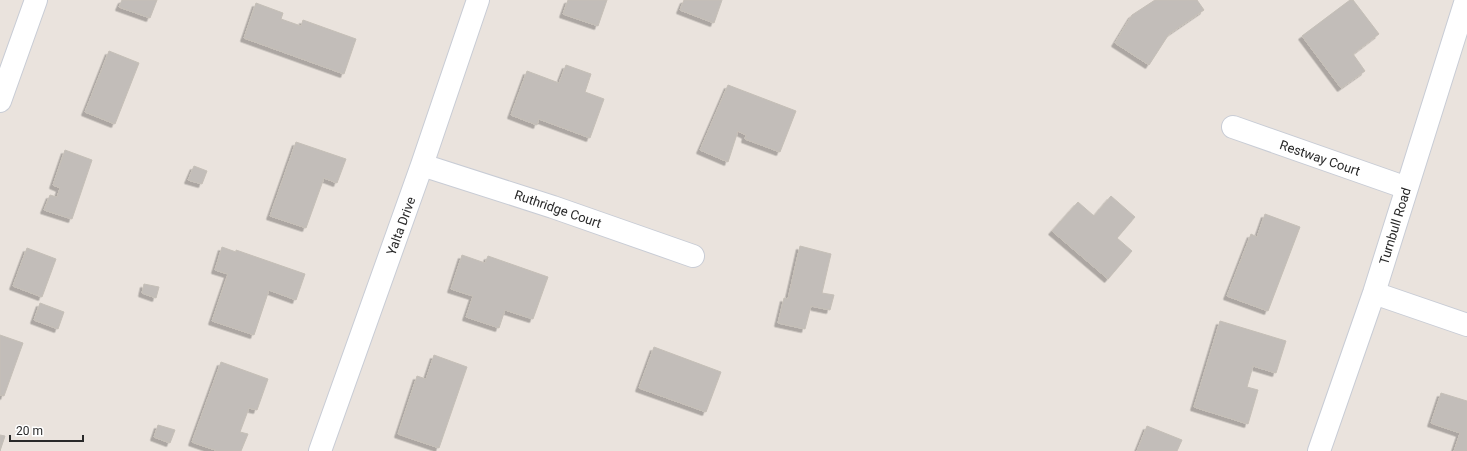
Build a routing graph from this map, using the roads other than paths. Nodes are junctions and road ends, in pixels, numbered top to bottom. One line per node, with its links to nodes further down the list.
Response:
1 (36, 0): 4 (street)
2 (1466, 0): 7 (street, Turnbull Road)
3 (473, 1): 6 (street, Yalta Drive)
4 (0, 101)
5 (1233, 127): 7 (street, Restway Court)
6 (422, 165): 8 (street, Ruthridge Court); 11 (street, Yalta Drive)
7 (1407, 188): 9 (street, Turnbull Road)
8 (693, 256)
9 (1374, 293): 10 (street); 12 (street, Turnbull Road)
10 (1467, 325)
11 (320, 451)
12 (1319, 451)

